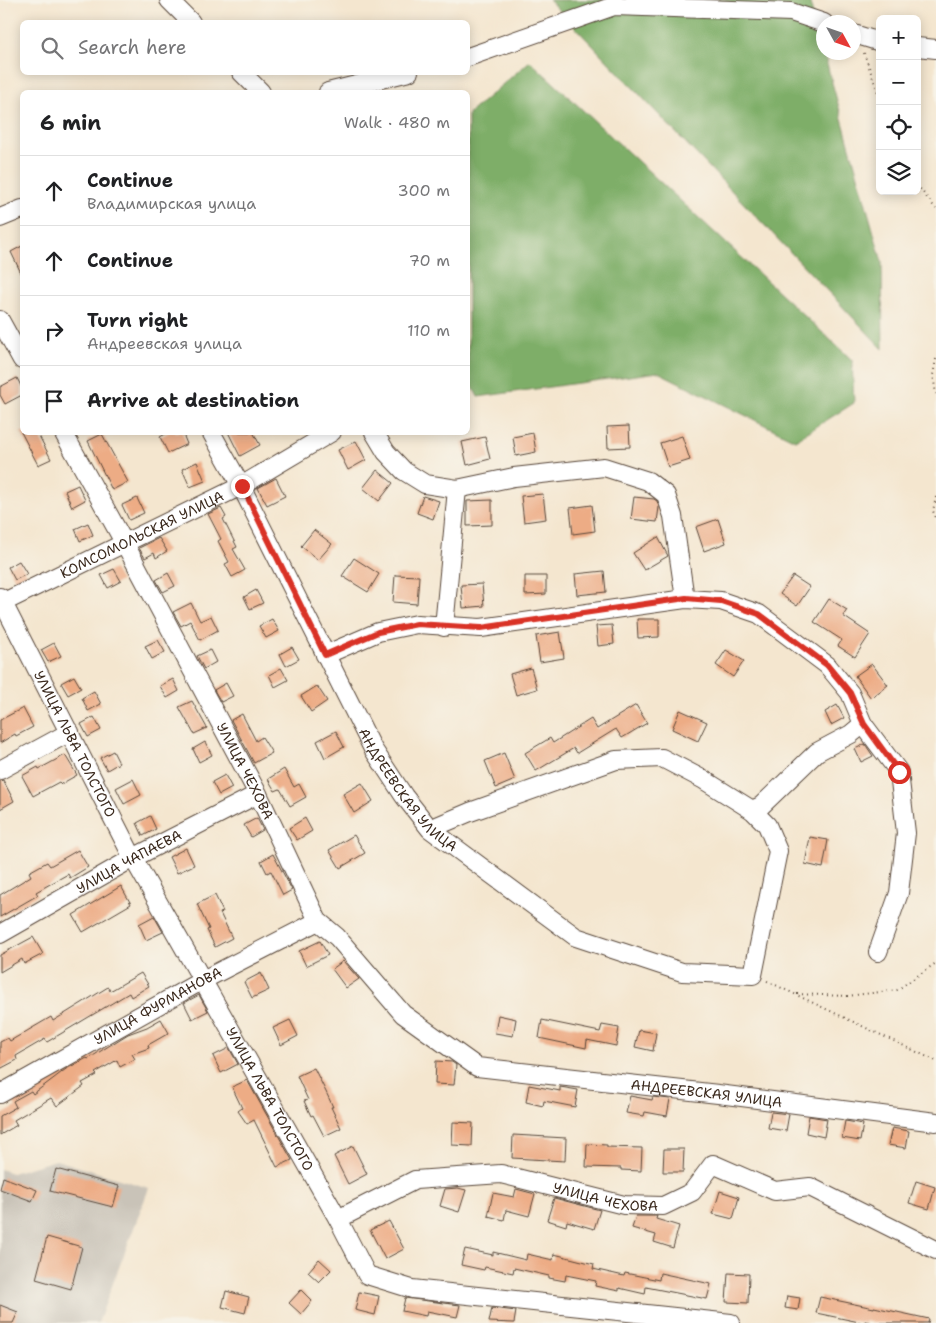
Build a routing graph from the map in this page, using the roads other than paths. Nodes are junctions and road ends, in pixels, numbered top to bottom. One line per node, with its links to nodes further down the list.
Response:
1 (169, 0): 2 (street)
2 (189, 20)
3 (816, 20): 8 (street)
4 (861, 36): 5 (street)
5 (876, 41)
6 (921, 48): 7 (street)
7 (936, 50)
8 (470, 56)
9 (244, 75): 11 (street)
10 (397, 75): 12 (street)
11 (259, 90)
12 (336, 90)
13 (20, 210): 14 (street)
14 (0, 218)
15 (0, 320): 16 (street)
16 (20, 356)
17 (65, 435): 23 (street, УЛИЦА ЧЕХОВА)
18 (213, 435): 21 (street, АНДРЕЕВСКАЯ УЛИЦА)
19 (327, 435): 21 (street, КОМСОМОЛЬСКАЯ УЛИЦА)
20 (376, 435): 22 (street)
21 (242, 486): 23 (street, КОМСОМОЛЬСКАЯ УЛИЦА); 27 (street, АНДРЕЕВСКАЯ УЛИЦА)
22 (457, 490): 24 (street); 26 (street)
23 (125, 544): 25 (street, КОМСОМОЛЬСКАЯ УЛИЦА); 31 (street, УЛИЦА ЧЕХОВА)
24 (686, 598): 26 (street); 28 (street)
25 (1, 601): 29 (street, УЛИЦА ЛЬВА ТОЛСТОГО)
26 (444, 627): 27 (street)
27 (325, 655): 33 (street, АНДРЕЕВСКАЯ УЛИЦА)
28 (864, 724): 32 (street); 37 (street)
29 (70, 732): 30 (street); 34 (street, УЛИЦА ЛЬВА ТОЛСТОГО)
30 (0, 770)
31 (258, 794): 34 (street, УЛИЦА ЧАПАЕВА); 35 (street, УЛИЦА ЧЕХОВА)
32 (752, 810): 33 (street); 33 (street, АНДРЕЕВСКАЯ УЛИЦА)
33 (430, 829)
34 (133, 858): 36 (street, УЛИЦА ЧАПАЕВА); 38 (street, УЛИЦА ЛЬВА ТОЛСТОГО)
35 (318, 920): 38 (street, УЛИЦА ФУРМАНОВА); 39 (street, УЛИЦА ЧЕХОВА)
36 (0, 934)
37 (878, 952)
38 (203, 980): 40 (street, УЛИЦА ФУРМАНОВА); 42 (street, УЛИЦА ЛЬВА ТОЛСТОГО)
39 (477, 1067): 41 (street, АНДРЕЕВСКАЯ УЛИЦА)
40 (0, 1094)
41 (936, 1122)
42 (338, 1219): 43 (street, УЛИЦА ЧЕХОВА); 44 (street, УЛИЦА ЛЬВА ТОЛСТОГО)
43 (936, 1250)
44 (731, 1323)

